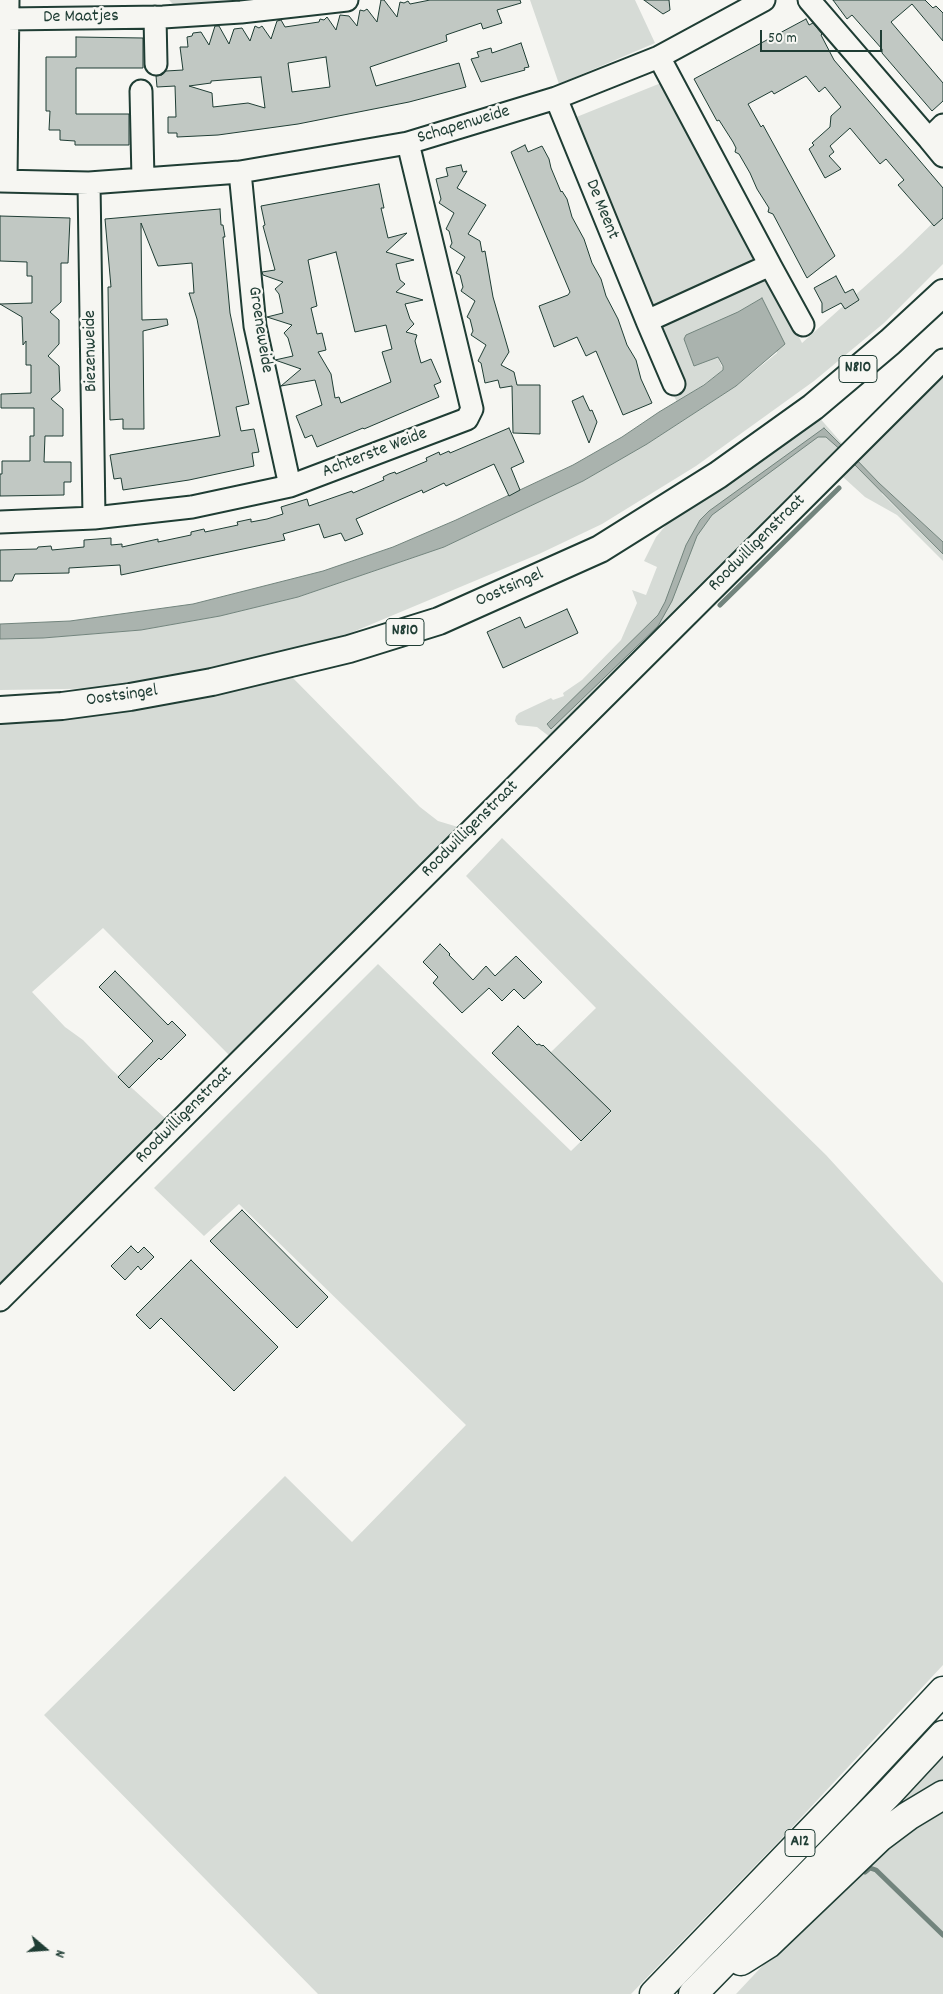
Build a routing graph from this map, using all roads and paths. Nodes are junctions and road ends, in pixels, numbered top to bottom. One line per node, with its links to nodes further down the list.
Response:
1 (764, 0): 6 (street, Schapenweide)
2 (809, 0): 11 (street)
3 (343, 1): 5 (street, De Maatjes)
4 (8, 10): 5 (street, De Maatjes); 10 (street)
5 (161, 11): 7 (street)
6 (659, 57): 9 (street, Schapenweide); 18 (street)
7 (156, 64)
8 (141, 91): 15 (street)
9 (556, 98): 12 (street, Schapenweide); 20 (street, De Meent)
10 (4, 130): 16 (street)
11 (936, 132): 13 (street)
12 (408, 144): 14 (street, Schapenweide); 24 (street, Achterste Weide)
13 (943, 156)
14 (240, 172): 15 (street, Schapenweide); 24 (street, Groeneweide)
15 (143, 179): 17 (street, Schapenweide)
16 (3, 181): 17 (street, Schapenweide)
17 (89, 183): 25 (street, Biezenweide)
18 (770, 265): 20 (street); 21 (street)
19 (943, 293): 27 (main road, Oostsingel / N810)
20 (647, 321): 23 (street, De Meent)
21 (803, 325)
22 (943, 360): 28 (street, Roodwilligenstraat)
23 (674, 384)
24 (290, 486): 25 (street, Achterste Weide)
25 (94, 518): 26 (street, Achterste Weide)
26 (0, 522)
27 (0, 710)
28 (0, 1300)
29 (943, 1691): 33 (highway, A12)
30 (943, 1735): 32 (highway, A12)
31 (943, 1795): 32 (highway, A12)
32 (696, 1990)
33 (654, 1994)

